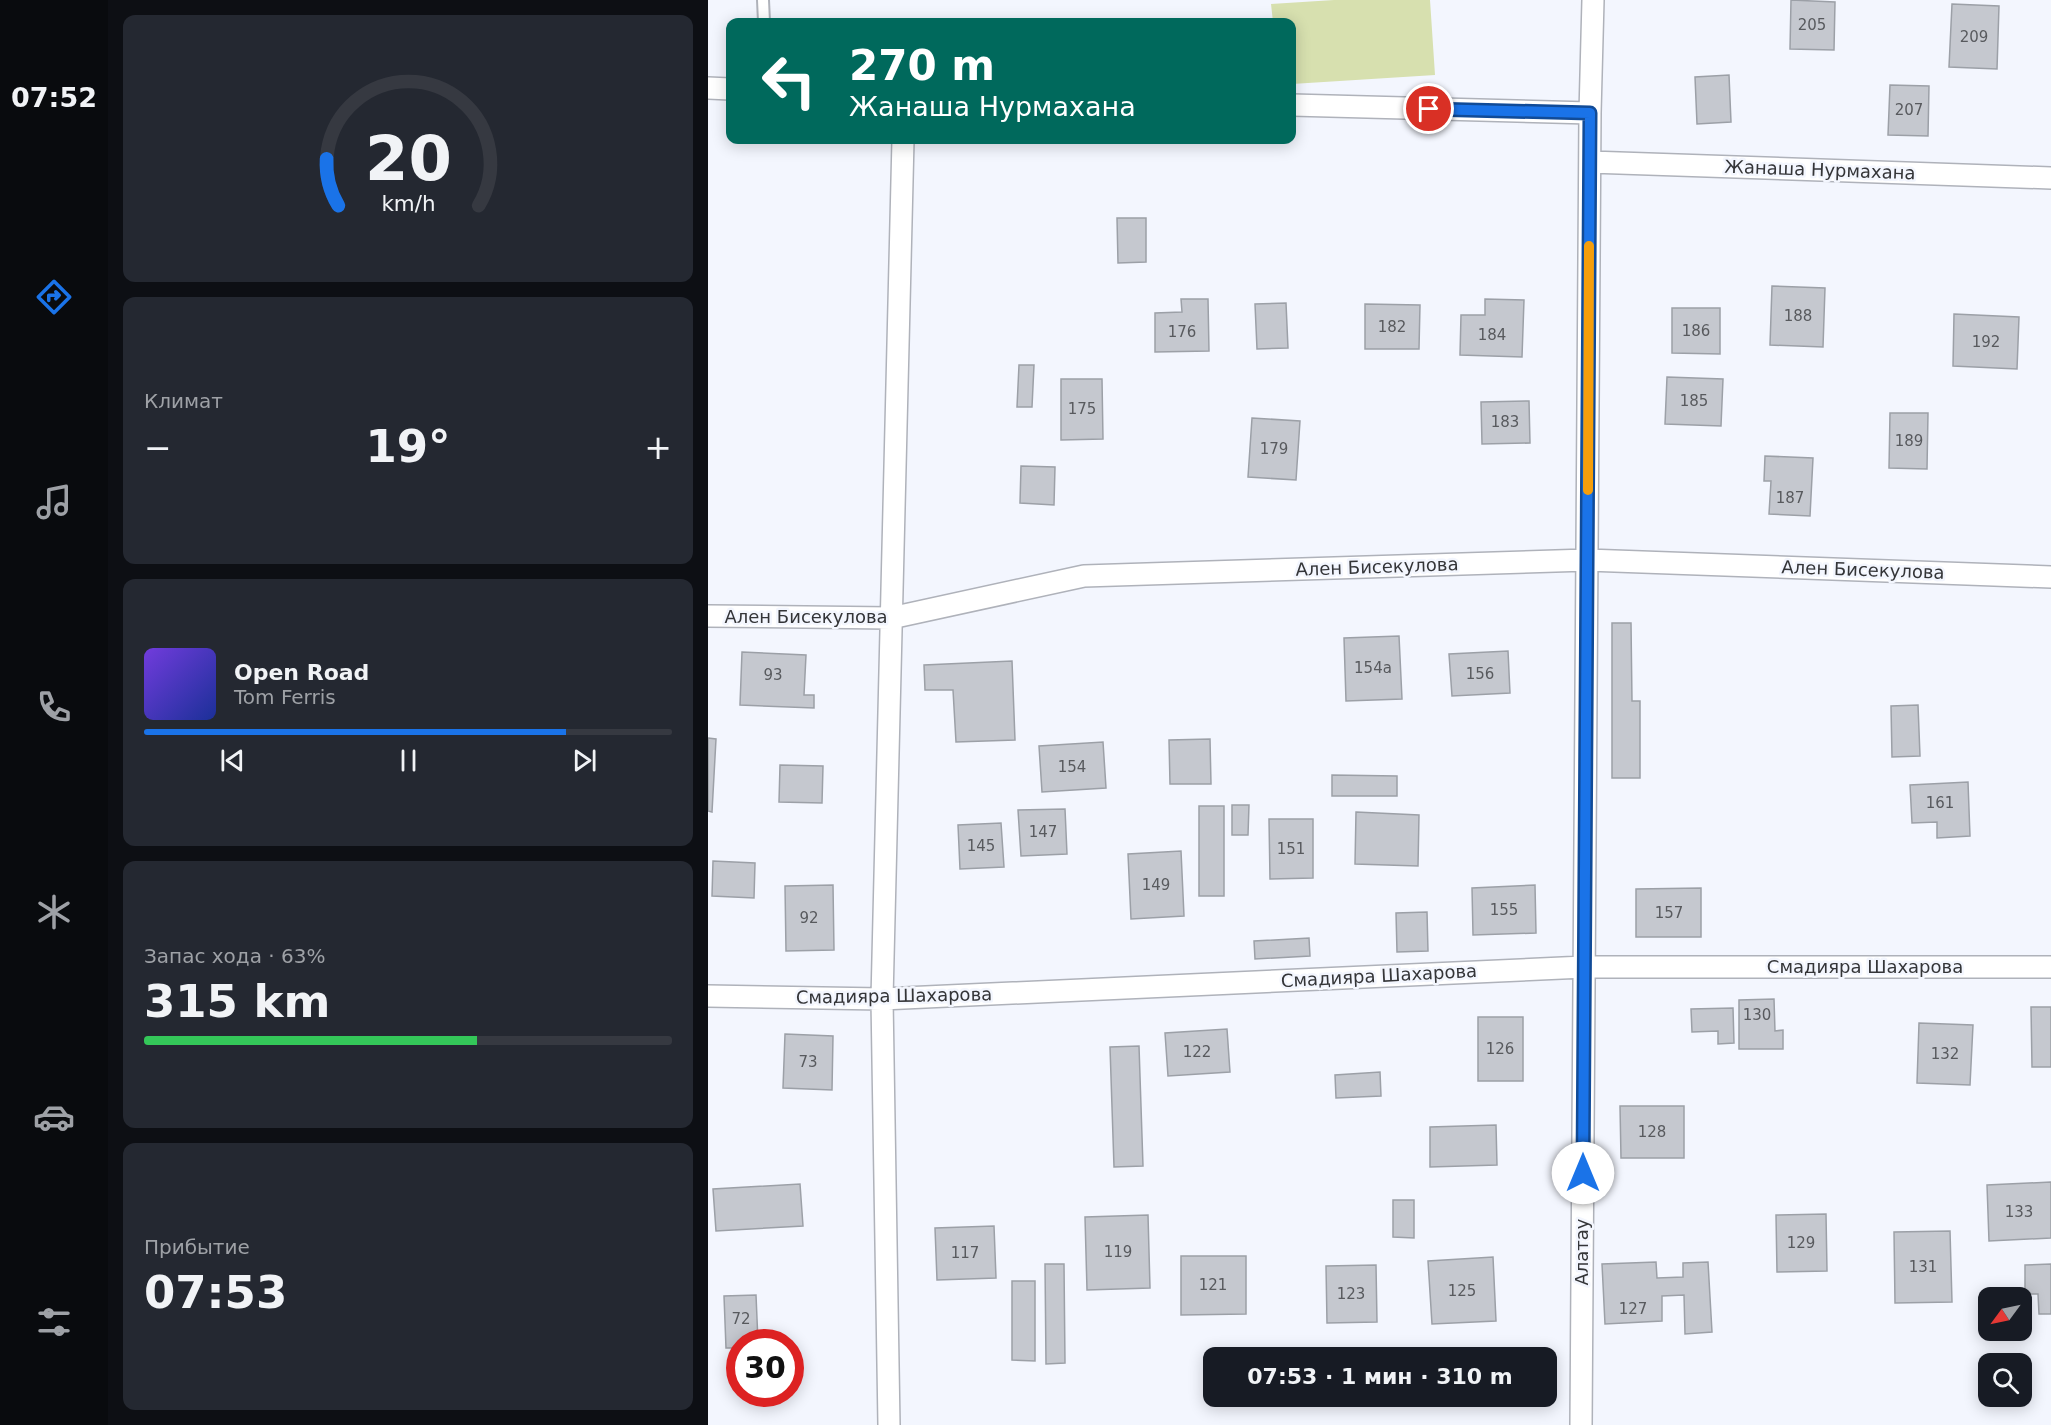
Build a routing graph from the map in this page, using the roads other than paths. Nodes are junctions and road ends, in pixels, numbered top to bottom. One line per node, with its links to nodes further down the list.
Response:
1 (763, 0): 3 (lane)
2 (1593, 0): 7 (street, Алатау)
3 (764, 18)
4 (708, 88): 5 (street)
5 (726, 89)
6 (1296, 105): 7 (street)
7 (1590, 113): 9 (street, Алатау)
8 (903, 144): 14 (street)
9 (1590, 162): 10 (street, Жанаша Нурмахана); 11 (street, Алатау)
10 (2051, 178)
11 (1587, 560): 12 (street, Ален Бисекулова); 14 (street, Ален Бисекулова); 15 (street, Алатау)
12 (2051, 577)
13 (708, 616): 14 (street, Ален Бисекулова)
14 (891, 618): 18 (street)
15 (1584, 967): 16 (street, Смадияра Шахарова); 18 (street, Смадияра Шахарова); 20 (street, Алатау)
16 (2051, 967)
17 (708, 996): 18 (street, Смадияра Шахарова)
18 (882, 999): 19 (street)
19 (888, 1425)
20 (1581, 1425)

